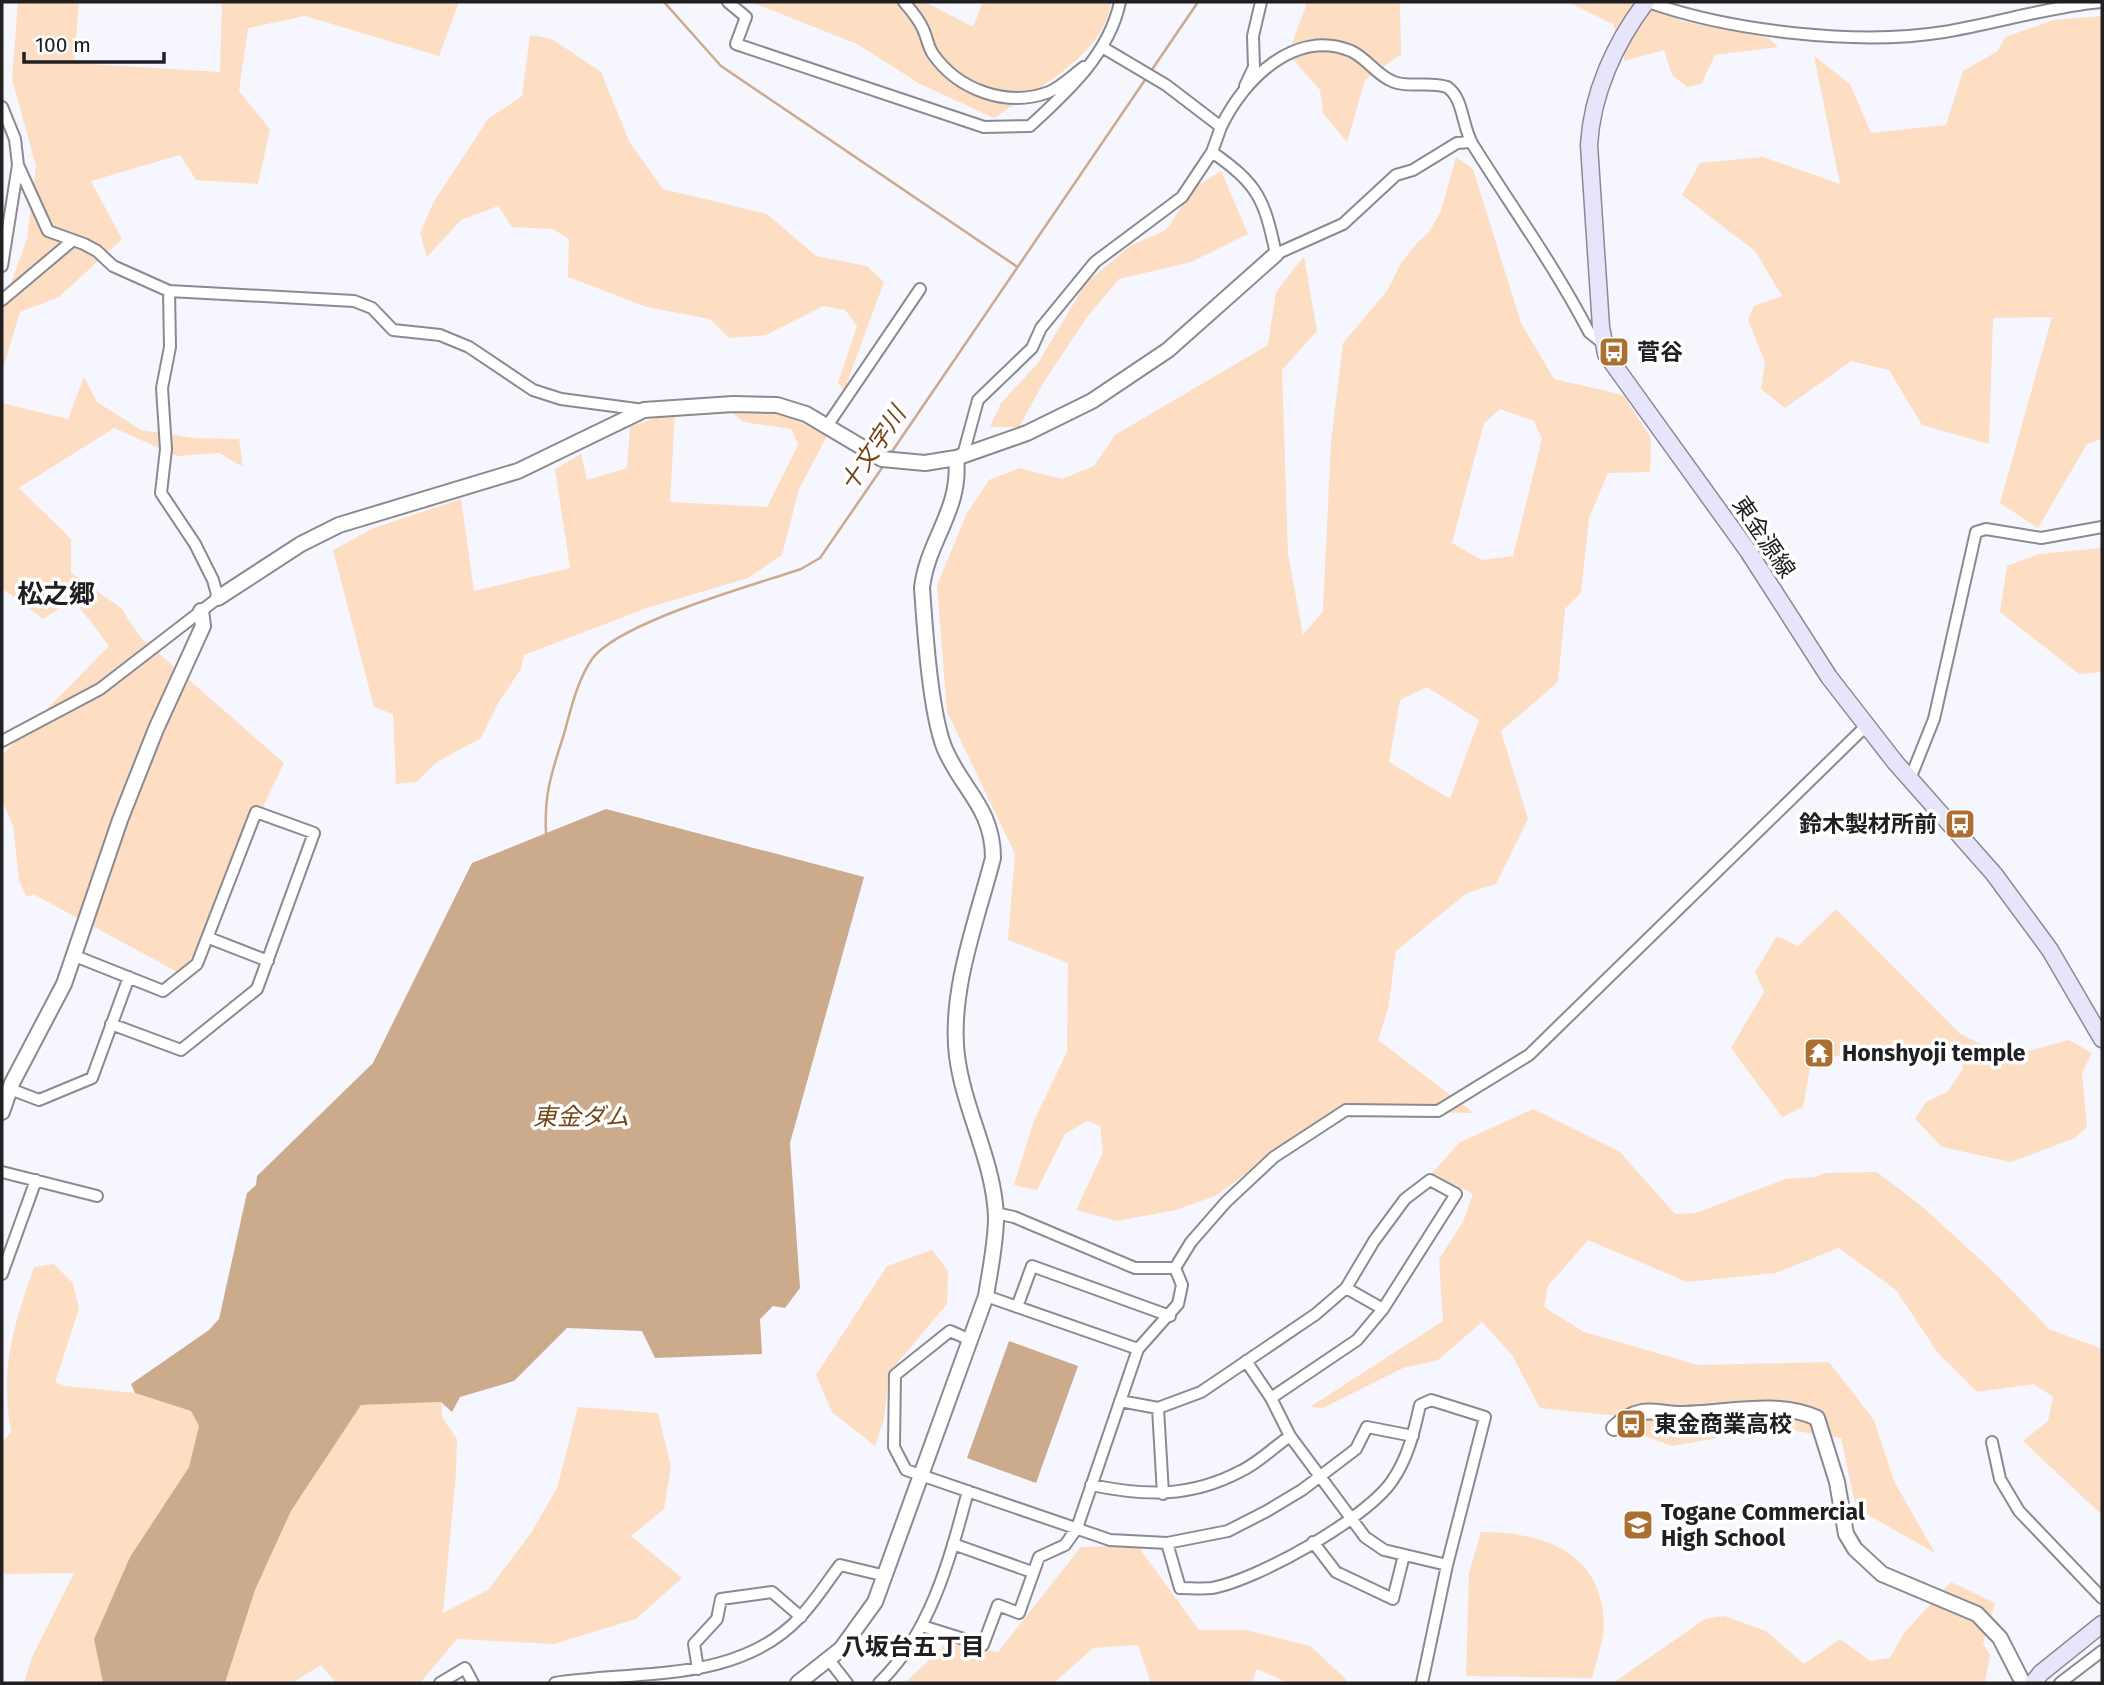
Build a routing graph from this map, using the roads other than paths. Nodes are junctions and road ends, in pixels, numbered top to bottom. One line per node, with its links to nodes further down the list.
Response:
1 (728, 2): 8 (street)
2 (904, 2): 8 (street)
3 (1120, 2): 7 (street)
4 (1261, 2): 9 (street)
5 (1647, 2): 6 (street); 21 (main road, 東金源線)
6 (2101, 2)
7 (1102, 47): 8 (street); 11 (street)
8 (1090, 63)
9 (1241, 94): 11 (street); 12 (street)
10 (2, 107): 14 (street)
11 (1222, 127): 13 (street)
12 (1470, 142): 16 (street); 21 (street)
13 (1212, 152): 16 (street); 24 (street)
14 (19, 165): 15 (street); 17 (street)
15 (72, 241): 19 (street); 20 (street)
16 (1276, 254): 24 (street)
17 (2, 266)
18 (920, 289): 23 (street)
19 (169, 291): 22 (street); 26 (street)
20 (2, 300)
21 (1604, 344): 28 (main road, 東金源線)
22 (644, 410): 23 (street); 26 (street)
23 (827, 426): 24 (street)
24 (960, 456): 42 (street)
25 (2102, 527): 30 (street)
26 (218, 598): 27 (street)
27 (201, 611): 29 (street); 32 (street)
28 (1867, 725): 30 (main road, 東金源線); 43 (street)
29 (2, 741)
30 (1910, 779): 36 (main road, 東金源線)
31 (209, 938): 33 (street); 33 (street); 34 (street)
32 (75, 957): 34 (street); 37 (street)
33 (268, 961): 35 (street)
34 (129, 977): 35 (street)
35 (111, 1024): 37 (street)
36 (2102, 1038)
37 (10, 1089): 38 (street)
38 (2, 1112)
39 (2, 1172): 40 (street)
40 (36, 1180): 41 (street); 44 (street)
41 (97, 1196)
42 (995, 1213): 43 (street); 46 (street)
43 (1175, 1268): 49 (street)
44 (2, 1274)
45 (1346, 1288): 48 (street); 48 (street); 52 (street)
46 (986, 1296): 47 (street); 50 (street)
47 (1017, 1307): 49 (street); 51 (street)
48 (1382, 1309): 53 (street)
49 (1170, 1316): 51 (street)
50 (968, 1339): 60 (street); 60 (street)
51 (1138, 1349): 54 (street)
52 (1247, 1361): 53 (street); 55 (street)
53 (1271, 1398): 57 (street)
54 (1120, 1401): 55 (street); 62 (street)
55 (1158, 1408): 64 (street)
56 (1614, 1428): 88 (street)
57 (1290, 1436): 61 (street); 64 (street)
58 (1413, 1436): 61 (street); 65 (street); 71 (street)
59 (1992, 1442): 74 (street)
60 (922, 1475): 63 (street); 73 (street)
61 (1321, 1475): 65 (street); 69 (street)
62 (1091, 1485): 64 (street); 66 (street)
63 (968, 1490): 66 (street); 68 (street)
64 (1163, 1494)
65 (1352, 1517): 67 (street); 70 (street)
66 (1077, 1528): 69 (street); 72 (street)
67 (1313, 1542): 69 (street); 70 (street)
68 (953, 1544): 72 (street); 77 (street)
69 (1167, 1544)
70 (1404, 1555): 71 (street)
71 (1447, 1565): 87 (street)
72 (1032, 1572): 77 (street)
73 (886, 1576): 75 (street); 79 (street)
74 (2102, 1598)
75 (801, 1617): 80 (street); 80 (street)
76 (2102, 1624): 89 (main road)
77 (922, 1626): 86 (street)
78 (2102, 1651): 90 (street)
79 (829, 1660): 84 (street); 85 (street)
80 (698, 1669): 83 (street)
81 (440, 1683): 82 (street)
82 (474, 1683)
83 (556, 1683)
84 (798, 1683)
85 (847, 1683)
86 (879, 1683)
87 (1422, 1683)
88 (2023, 1683)
89 (2033, 1683)
90 (2060, 1683)

